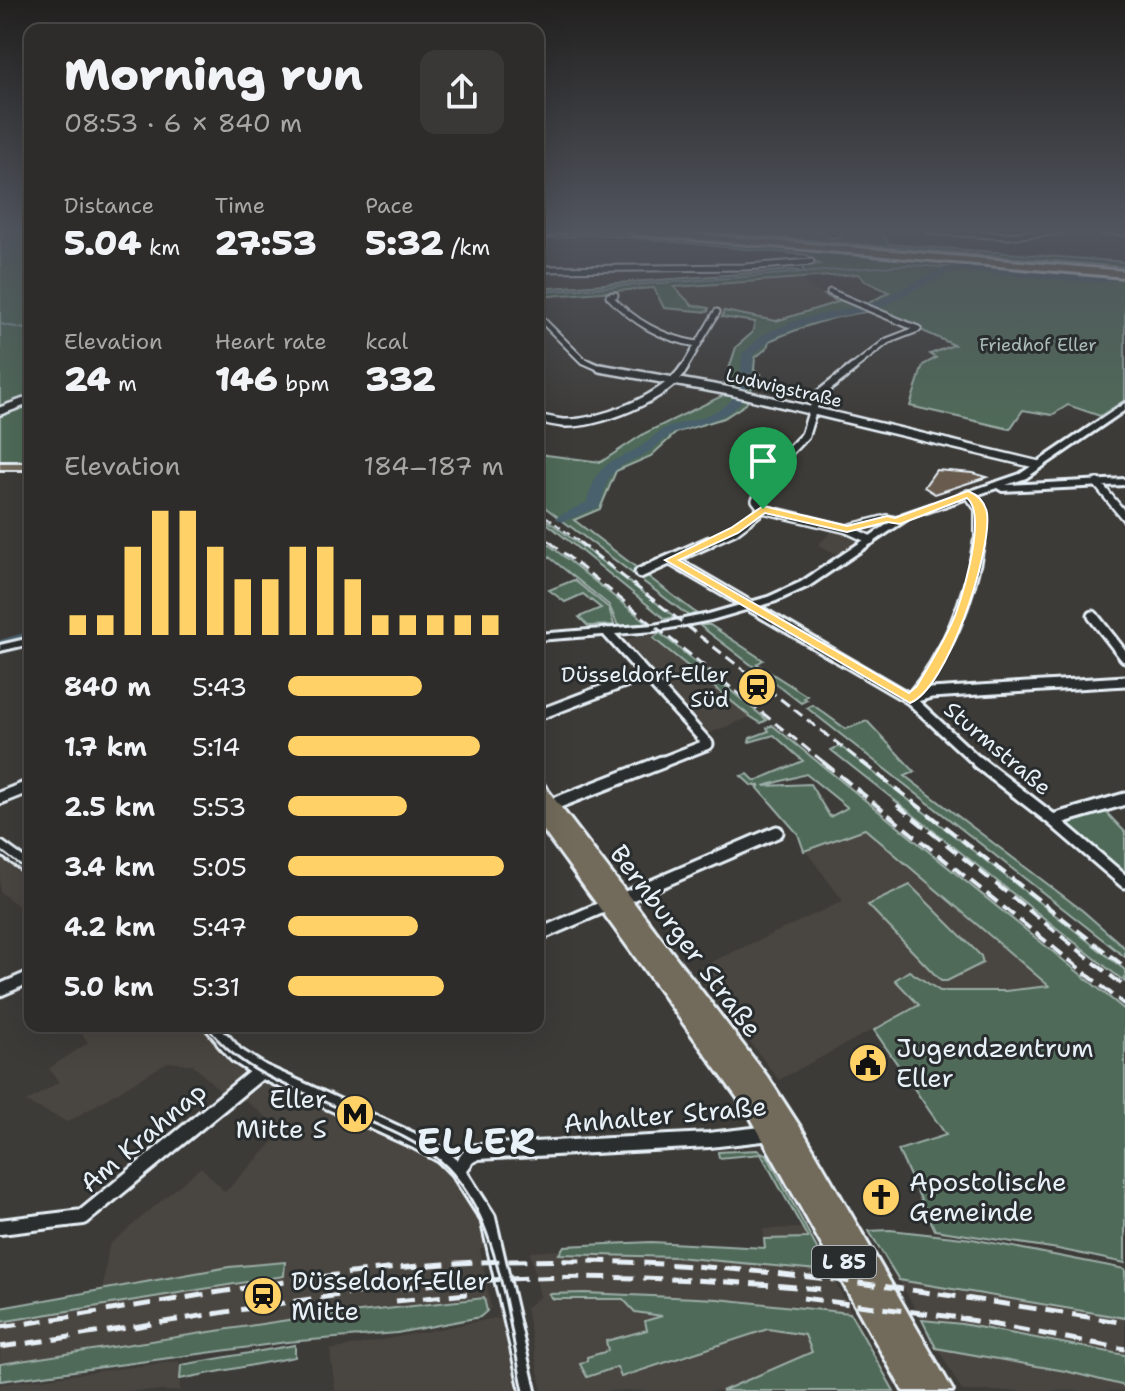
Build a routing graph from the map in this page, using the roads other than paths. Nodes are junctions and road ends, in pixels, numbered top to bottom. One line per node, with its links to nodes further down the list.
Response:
1 (610, 296): 5 (street)
2 (840, 296): 10 (street)
3 (717, 312): 5 (street)
4 (544, 322): 6 (street, Ludwigstraße)
5 (697, 344): 6 (street)
6 (676, 381): 10 (street, Ludwigstraße); 11 (street)
7 (24, 402): 9 (street)
8 (1125, 406): 12 (main road)
9 (0, 411)
10 (812, 411): 12 (street, Ludwigstraße); 21 (street)
11 (544, 419)
12 (1039, 465): 15 (main road)
13 (0, 469): 14 (main road)
14 (24, 469)
15 (1030, 472): 18 (main road); 19 (main road)
16 (1125, 482): 17 (main road)
17 (1097, 483): 18 (main road); 22 (street)
18 (1068, 485): 19 (main road)
19 (983, 489): 20 (main road)
20 (968, 494): 23 (main road); 39 (street, Sturmstraße)
21 (763, 509): 24 (street); 26 (street)
22 (1125, 517)
23 (896, 521): 24 (street); 25 (main road)
24 (847, 529): 25 (street)
25 (871, 540): 28 (main road)
26 (671, 560): 27 (street); 28 (street)
27 (640, 573)
28 (752, 606): 32 (main road); 39 (street)
29 (1093, 616): 36 (street)
30 (544, 630): 31 (main road)
31 (590, 633): 32 (main road); 33 (main road)
32 (608, 633): 37 (street)
33 (544, 637)
34 (24, 642): 35 (main road)
35 (0, 648)
36 (1125, 657)
37 (643, 675): 40 (street); 44 (street)
38 (1125, 681): 39 (street)
39 (910, 699): 46 (street, Sturmstraße)
40 (544, 713)
41 (24, 788): 42 (street)
42 (0, 798)
43 (1125, 799): 46 (street)
44 (544, 808)
45 (544, 812): 51 (main road, Bernburger Straße / L 85)
46 (1053, 820): 50 (street, Sturmstraße)
47 (777, 832): 51 (street)
48 (0, 847): 49 (street)
49 (24, 865)
50 (1125, 882)
51 (614, 902): 52 (street); 57 (main road, Bernburger Straße / L 85)
52 (544, 932)
53 (24, 980): 54 (street)
54 (0, 990)
55 (216, 1032): 56 (street)
56 (261, 1071): 58 (street); 59 (street, Am Krahnap)
57 (780, 1130): 58 (street, Anhalter Straße); 61 (main road, L 85); 62 (main road, L 85)
58 (458, 1171): 60 (street)
59 (0, 1227)
60 (528, 1391)
61 (916, 1391)
62 (941, 1391)

